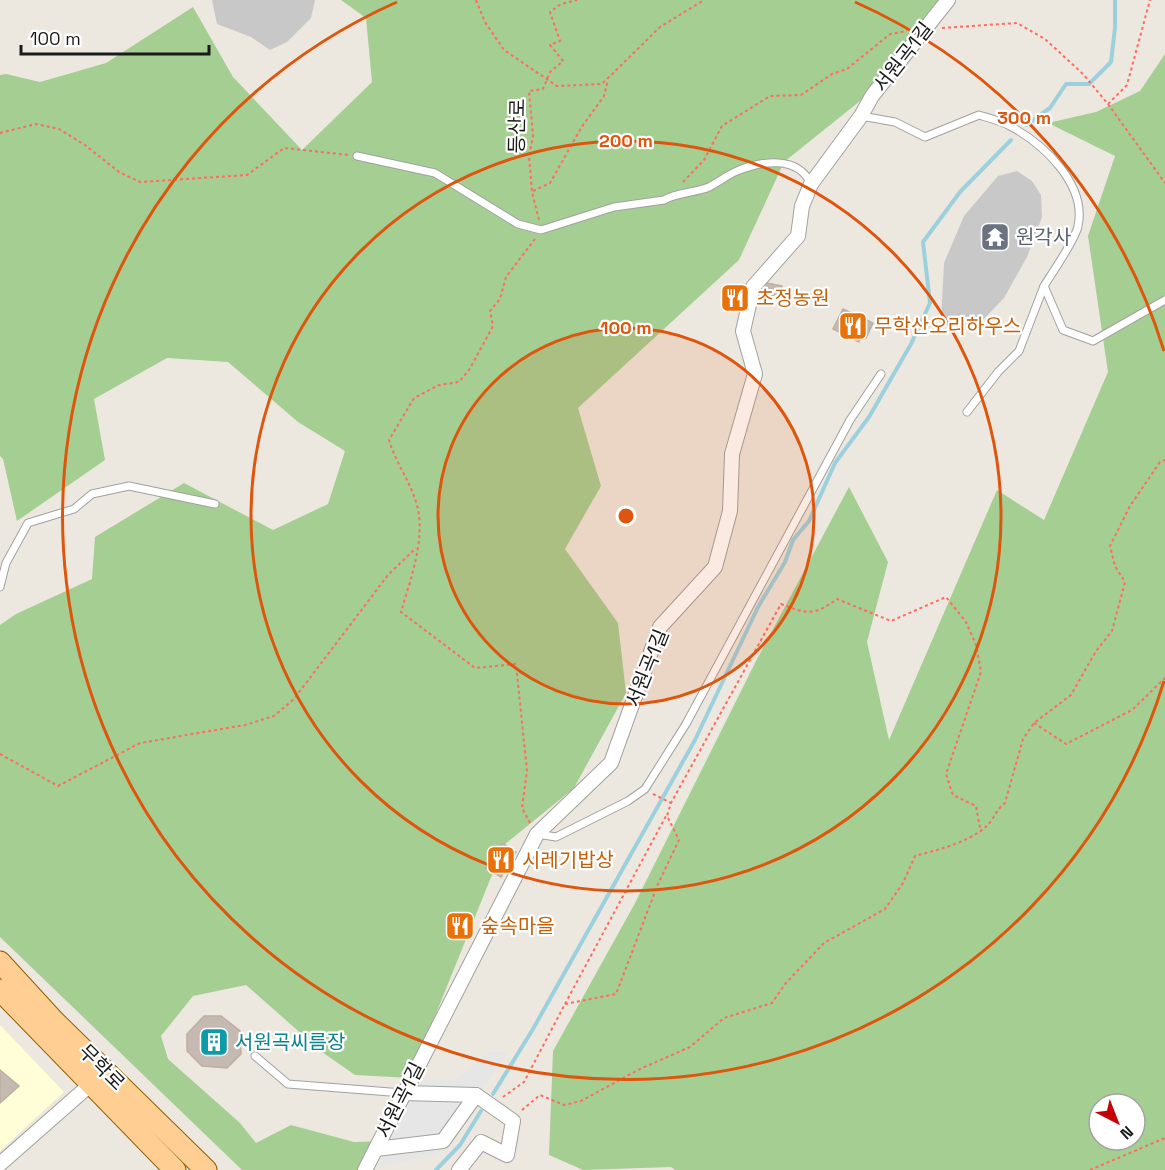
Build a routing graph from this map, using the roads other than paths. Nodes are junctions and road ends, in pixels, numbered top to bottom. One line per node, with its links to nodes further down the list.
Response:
1 (948, 0): 2 (street, 서원곡1길)
2 (861, 116): 4 (street, 서원곡1길); 5 (lane, 서원곡1길)
3 (357, 156): 4 (lane)
4 (811, 184): 11 (street, 서원곡1길)
5 (1044, 286): 6 (lane); 8 (lane, 서원곡1길)
6 (1165, 300)
7 (881, 374): 11 (lane)
8 (967, 412)
9 (215, 504): 10 (lane)
10 (0, 587)
11 (537, 834): 16 (street, 서원곡1길)
12 (0, 962): 21 (main road, 무학로)
13 (0, 990): 15 (main road, 무학로)
14 (255, 1056): 16 (lane)
15 (91, 1084): 19 (street); 20 (main road, 무학로)
16 (404, 1093): 17 (street); 18 (street, 서원곡1길)
17 (476, 1095): 18 (street); 23 (street)
18 (376, 1149): 22 (street, 서원곡1길)
19 (0, 1164)
20 (175, 1170)
21 (206, 1170)
22 (365, 1170)
23 (459, 1170)

